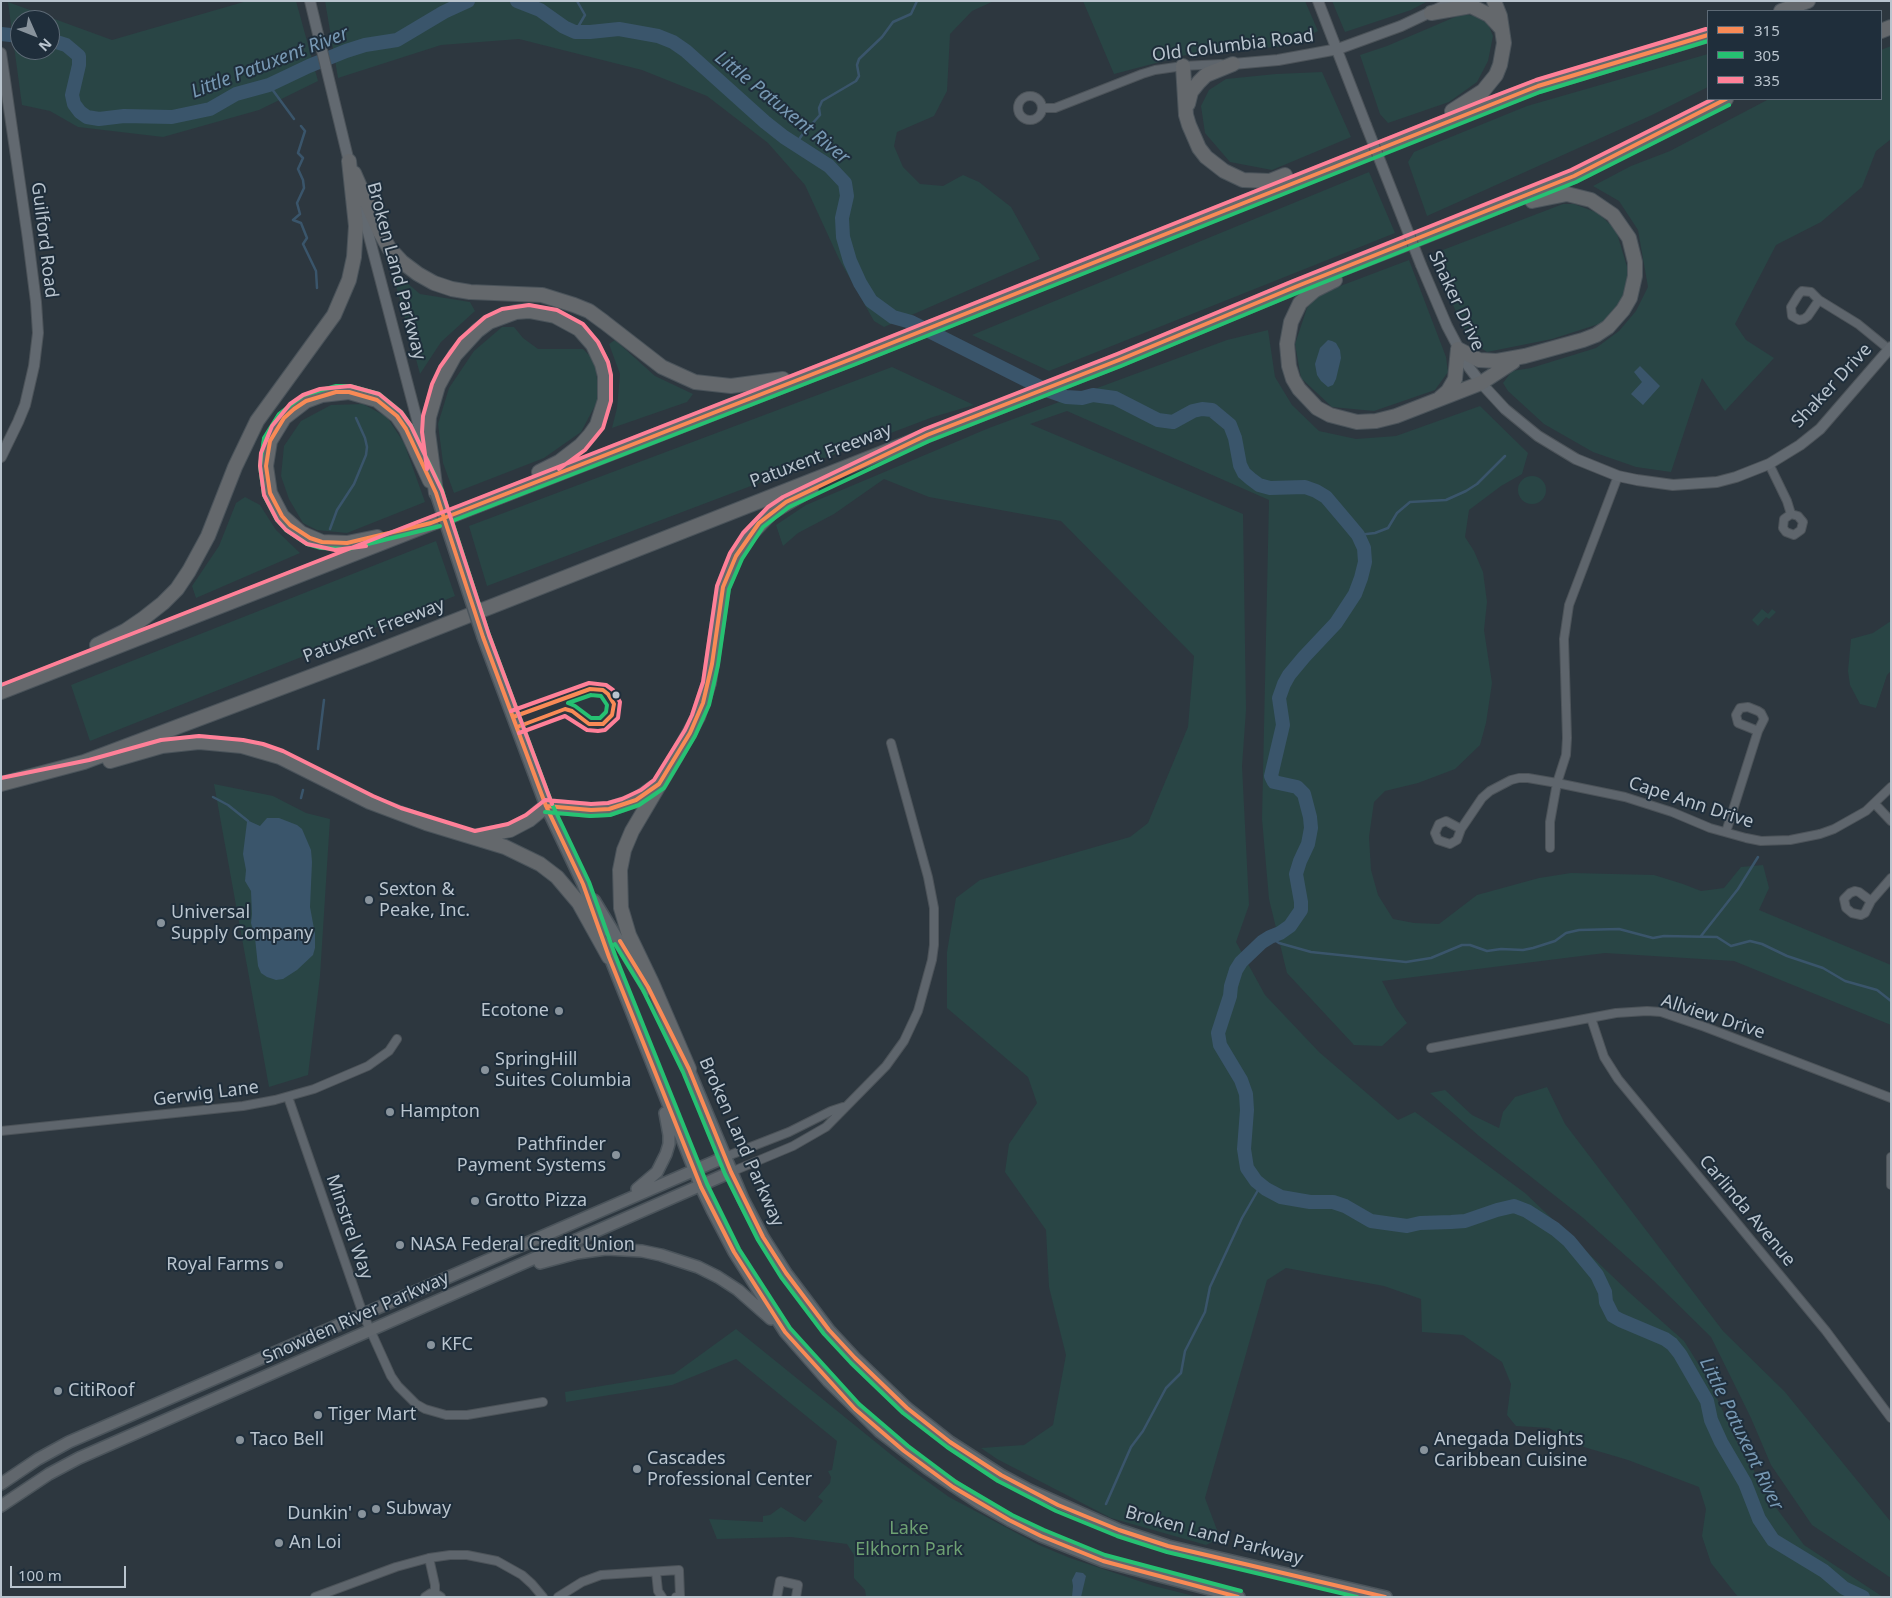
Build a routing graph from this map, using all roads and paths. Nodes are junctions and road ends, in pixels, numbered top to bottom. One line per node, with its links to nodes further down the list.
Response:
1 (310, 1): 18 (street, Broken Land Parkway)
2 (1318, 1): 10 (street, Shaker Drive)
3 (1454, 1): 7 (street, Old Columbia Road)
4 (1494, 1): 8 (highway)
5 (1808, 1): 6 (highway)
6 (1784, 10)
7 (1431, 13): 8 (highway); 10 (street, Old Columbia Road)
8 (1503, 30): 17 (highway)
9 (1707, 35): 17 (highway)
10 (1338, 49): 12 (street, Old Columbia Road); 23 (street, Shaker Drive, bridge)
11 (1, 53): 30 (street, Guilford Road)
12 (1234, 64): 13 (street, Old Columbia Road); 16 (highway)
13 (1183, 66): 15 (street, Old Columbia Road); 16 (highway)
14 (1724, 100): 20 (highway, Patuxent Freeway)
15 (1042, 108)
16 (1186, 115): 19 (highway)
17 (1398, 140): 19 (highway)
18 (349, 161): 26 (highway); 33 (street, Broken Land Parkway); 37 (highway)
19 (1334, 165): 26 (highway)
20 (1450, 226): 21 (highway, Patuxent Freeway); 25 (highway)
21 (1408, 243): 28 (highway); 29 (highway, Patuxent Freeway)
22 (1819, 300): 24 (street)
23 (1458, 349): 25 (highway); 27 (street, Shaker Drive); 28 (highway)
24 (1890, 349): 31 (street, Shaker Drive)
25 (1525, 356): 27 (highway)
26 (833, 366): 34 (highway)
27 (1481, 383): 28 (highway); 32 (street, Shaker Drive)
28 (1440, 398)
29 (927, 435): 41 (highway, Patuxent Freeway); 42 (highway)
30 (1, 456)
31 (1769, 464): 32 (street, Shaker Drive); 35 (street)
32 (1618, 476): 40 (street)
33 (436, 493): 34 (highway); 36 (highway); 45 (main road, Broken Land Parkway, bridge)
34 (479, 504): 36 (highway)
35 (1791, 514)
36 (431, 523): 37 (highway)
37 (1, 691)
38 (1758, 730): 48 (street)
39 (890, 743): 62 (street)
40 (1557, 782): 47 (street, Cape Ann Drive); 48 (street, Cape Ann Drive); 50 (street)
41 (7, 783): 49 (highway)
42 (659, 784): 45 (highway); 58 (highway)
43 (1891, 787): 44 (street, Cape Ann Drive)
44 (1875, 804): 46 (street); 48 (street, Cape Ann Drive)
45 (546, 806): 49 (highway); 52 (main road, Broken Land Parkway)
46 (1891, 821)
47 (1461, 829)
48 (1726, 832)
49 (475, 837): 54 (highway)
50 (1550, 848)
51 (1891, 878): 53 (street)
52 (583, 884): 54 (main road, Broken Land Parkway); 58 (main road, Broken Land Parkway)
53 (1871, 901)
54 (609, 957): 59 (main road, Broken Land Parkway)
55 (1591, 1018): 57 (street, Allview Drive); 61 (street, Allview Drive); 76 (street, Carlinda Avenue)
56 (396, 1039): 60 (street, Gerwig Lane)
57 (1431, 1048)
58 (689, 1069): 64 (main road, Broken Land Parkway)
59 (658, 1082): 66 (main road, Broken Land Parkway); 70 (main road)
60 (288, 1097): 63 (street, Gerwig Lane); 72 (street, Minstrel Way)
61 (1891, 1098)
62 (845, 1106): 64 (street); 67 (street)
63 (1, 1131)
64 (725, 1157): 66 (main road, Snowden River Parkway); 67 (main road, Broken Land Parkway)
65 (1891, 1158): 68 (street)
66 (694, 1169): 69 (main road, Broken Land Parkway); 70 (main road, Snowden River Parkway)
67 (731, 1172): 69 (main road, Snowden River Parkway); 91 (main road, Broken Land Parkway)
68 (1891, 1185)
69 (701, 1187): 71 (main road, Snowden River Parkway); 74 (main road, Broken Land Parkway)
70 (623, 1201): 72 (main road, Snowden River Parkway)
71 (502, 1273): 73 (main road, Snowden River Parkway); 74 (main road)
72 (364, 1314): 73 (street, Minstrel Way); 77 (main road, Snowden River Parkway)
73 (370, 1331): 75 (street, Minstrel Way); 78 (main road, Snowden River Parkway)
74 (785, 1332): 90 (main road, Broken Land Parkway)
75 (543, 1402)
76 (1891, 1418)
77 (1, 1484)
78 (1, 1506)
79 (429, 1558): 81 (street); 82 (street); 84 (street)
80 (656, 1572): 85 (street); 86 (street); 87 (street)
81 (438, 1595): 83 (street)
82 (315, 1597)
83 (425, 1597)
84 (543, 1597)
85 (558, 1597)
86 (662, 1597)
87 (676, 1597)
88 (777, 1597): 89 (street)
89 (796, 1597)
90 (1239, 1597)
91 (1386, 1597)

